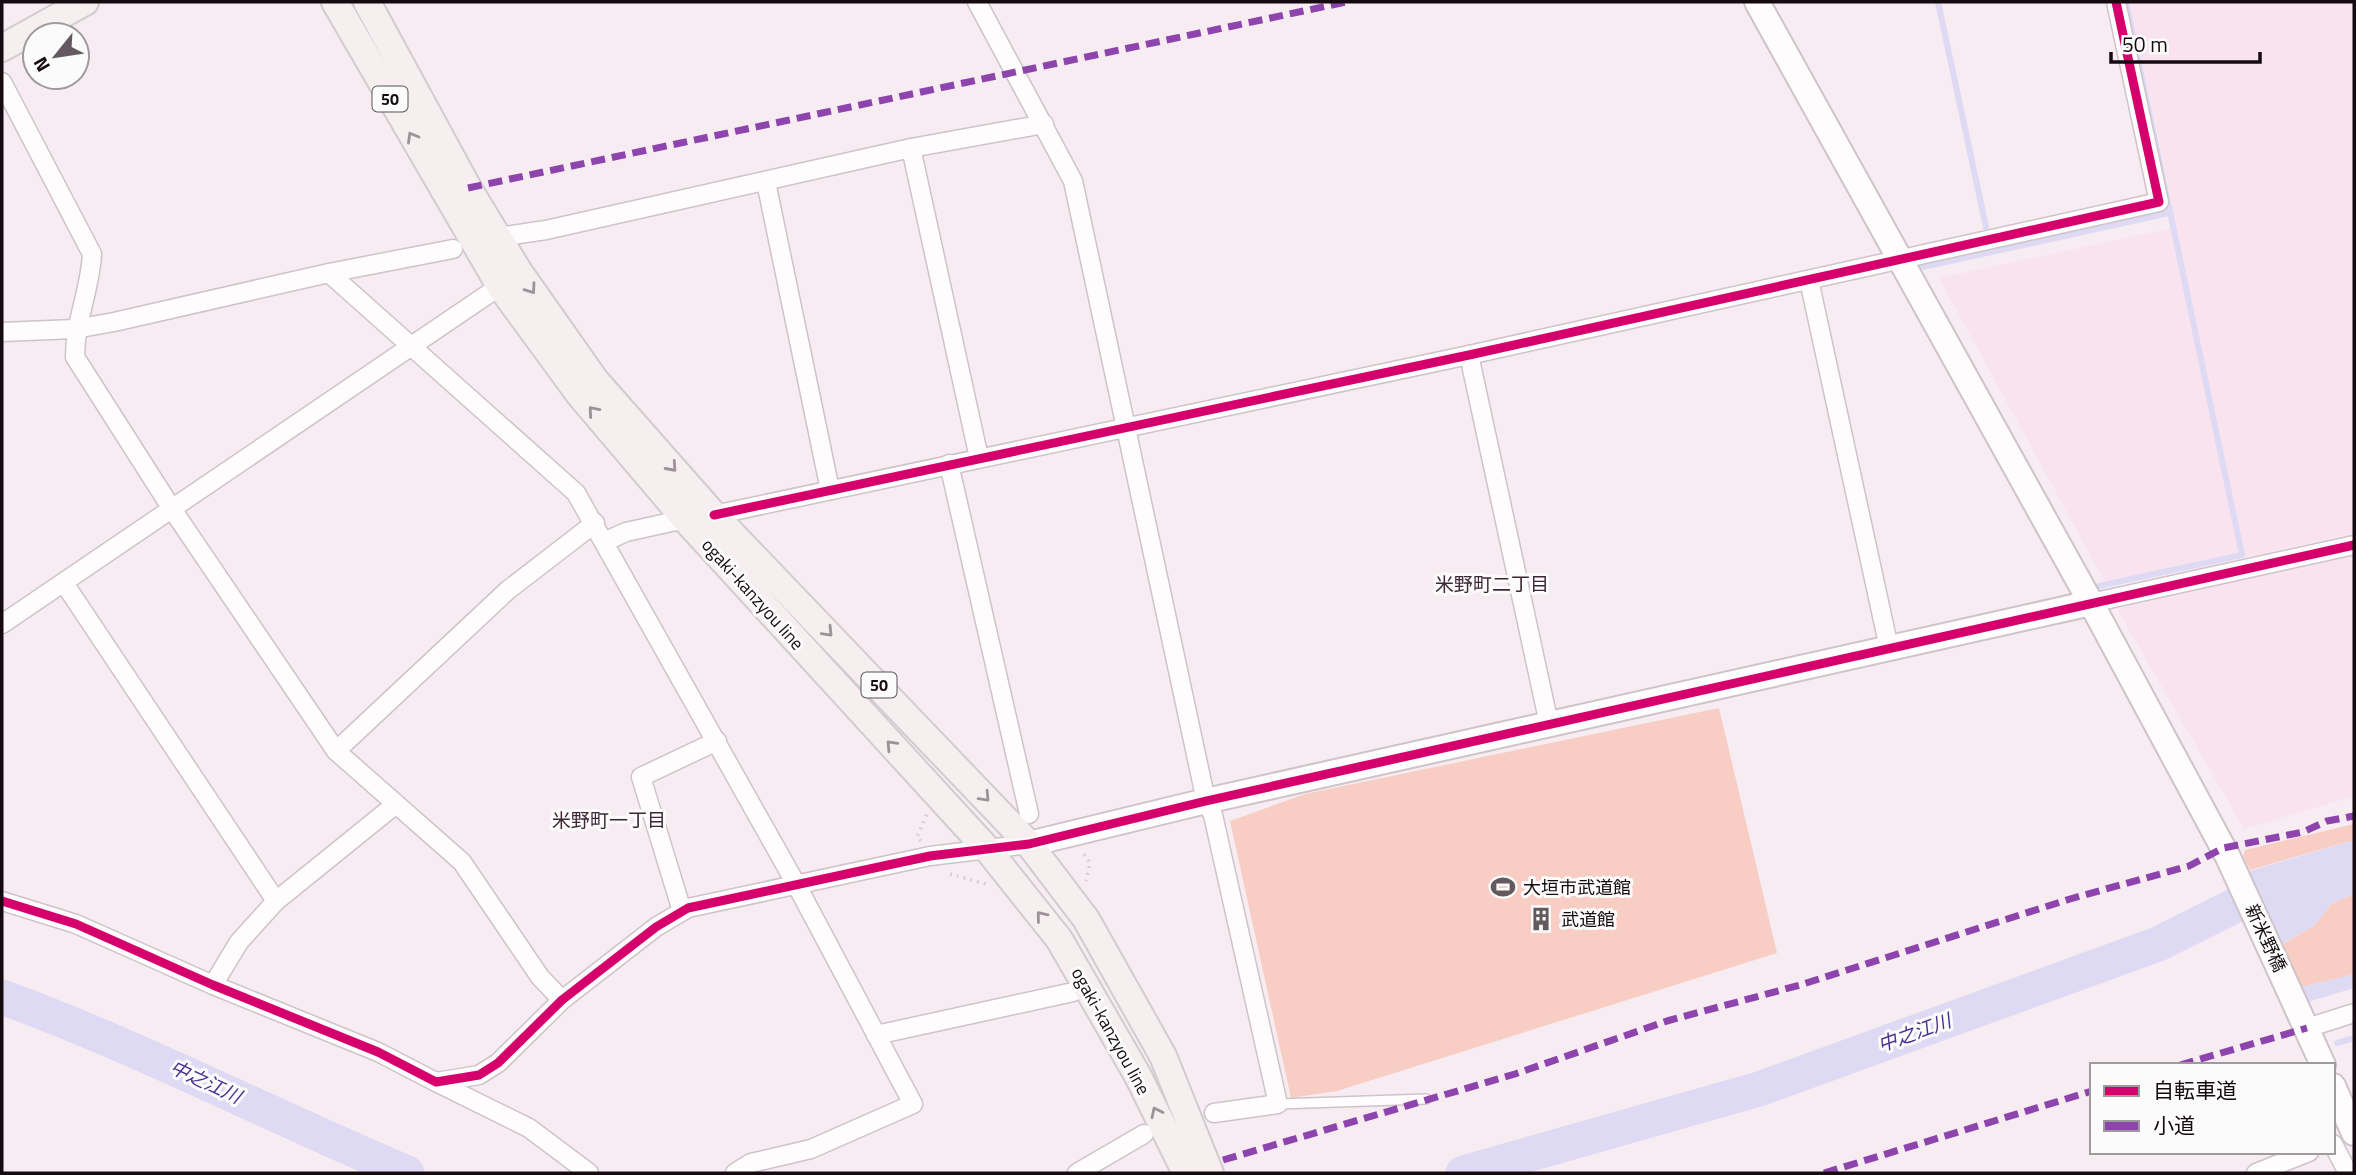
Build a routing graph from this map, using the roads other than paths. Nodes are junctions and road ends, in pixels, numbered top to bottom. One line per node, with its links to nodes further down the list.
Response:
1 (85, 2): 7 (main road)
2 (335, 2): 12 (main road, ogaki-kanzyou line / 50, one-way to 2)
3 (366, 2): 12 (main road, ogaki-kanzyou line / 50)
4 (977, 2): 9 (street)
5 (1757, 2): 15 (street, 新米野橋)
6 (2116, 2): 15 (street)
7 (2, 48)
8 (2, 82): 19 (street)
9 (1042, 121): 10 (street); 23 (street)
10 (911, 148): 11 (street); 24 (street)
11 (766, 182): 13 (street); 26 (street)
12 (457, 192): 13 (main road, ogaki-kanzyou line / 50); 14 (main road, ogaki-kanzyou line / 50)
13 (496, 234): 28 (main road, ogaki-kanzyou line / 50, one-way to 28)
14 (460, 240): 16 (street); 18 (main road, ogaki-kanzyou line / 50)
15 (1900, 260): 17 (street); 34 (street, 新米野橋)
16 (328, 273): 19 (street); 21 (street)
17 (1809, 280): 22 (street); 36 (street)
18 (500, 285): 21 (street); 29 (main road, ogaki-kanzyou line / 50, one-way to 18)
19 (77, 322): 20 (street); 27 (street)
20 (2, 332)
21 (412, 346): 27 (street); 30 (street)
22 (1469, 355): 23 (street); 37 (street)
23 (1124, 429): 24 (street); 40 (street)
24 (979, 458): 25 (street)
25 (949, 464): 26 (street); 42 (street)
26 (830, 490): 28 (street)
27 (172, 509): 33 (street); 39 (street)
28 (714, 515): 43 (main road, ogaki-kanzyou line / 50, one-way to 43)
29 (685, 519): 31 (street); 44 (main road, ogaki-kanzyou line / 50, one-way to 29)
30 (595, 523): 31 (street); 39 (street)
31 (606, 541): 38 (street)
32 (2354, 545): 34 (street)
33 (64, 583): 35 (street); 47 (street)
34 (2091, 603): 36 (street); 53 (street, 新米野橋)
35 (2, 624)
36 (1889, 648): 37 (street)
37 (1549, 724): 40 (street)
38 (717, 741): 45 (street); 48 (street)
39 (336, 751): 41 (street)
40 (1206, 801): 43 (street); 59 (street)
41 (396, 804): 47 (street); 51 (street)
42 (1029, 814)
43 (1029, 844): 44 (street); 69 (main road, ogaki-kanzyou line / 50)
44 (988, 850): 45 (street); 68 (main road, ogaki-kanzyou line / 50, one-way to 44)
45 (796, 884): 48 (street); 54 (street)
46 (2, 901): 49 (street)
47 (276, 901): 49 (street)
48 (682, 911): 51 (street)
49 (213, 985): 56 (street)
50 (1073, 992): 54 (street)
51 (562, 1000): 56 (street)
52 (2354, 1013): 53 (street)
53 (2305, 1023): 55 (street, 新米野橋)
54 (876, 1035): 66 (street)
55 (2322, 1063)
56 (436, 1082): 65 (street)
57 (2335, 1090): 61 (street)
58 (1426, 1099): 59 (lane)
59 (1278, 1104): 60 (street)
60 (1213, 1113)
61 (2354, 1133)
62 (1144, 1134): 67 (street)
63 (2335, 1148): 71 (street)
64 (2304, 1154): 70 (street)
65 (589, 1173)
66 (735, 1173)
67 (1077, 1173)
68 (1186, 1173)
69 (1210, 1173)
70 (2256, 1173)
71 (2348, 1173)

